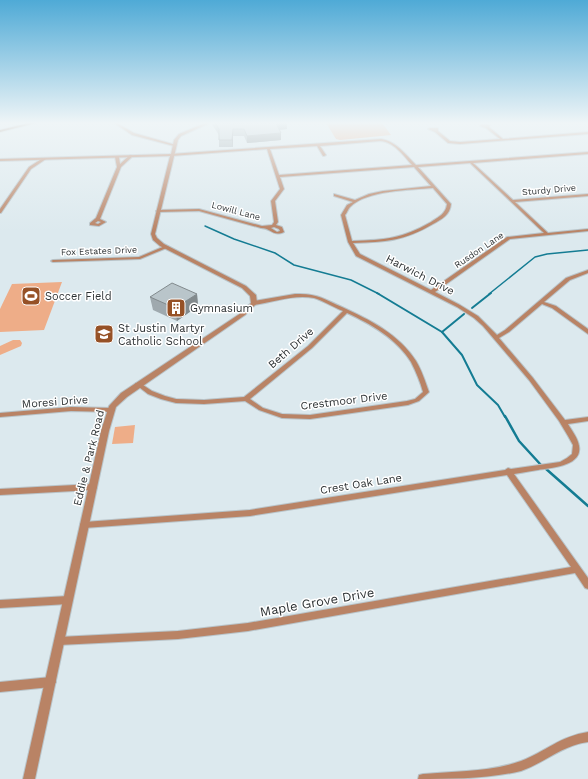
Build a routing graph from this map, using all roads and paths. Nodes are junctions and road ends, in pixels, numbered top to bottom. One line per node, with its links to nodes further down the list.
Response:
1 (19, 159): 10 (street)
2 (29, 159): 14 (street)
3 (44, 159): 14 (street)
4 (117, 159): 12 (street)
5 (127, 159): 12 (street)
6 (170, 159): 21 (street)
7 (272, 159): 15 (street, Lowill Lane)
8 (408, 159): 13 (street)
9 (506, 159): 11 (street)
10 (0, 160)
11 (472, 162): 13 (street); 20 (street)
12 (119, 167): 23 (street)
13 (414, 167): 15 (street); 16 (street)
14 (30, 168): 22 (street)
15 (278, 176): 24 (street, Lowill Lane)
16 (434, 187): 19 (street); 28 (street)
17 (588, 195): 20 (street, Sturdy Drive)
18 (335, 196): 19 (street)
19 (355, 201): 28 (street, Harwich Drive)
20 (512, 201): 27 (street)
21 (158, 211): 25 (street, Lowill Lane); 29 (street)
22 (0, 212)
23 (98, 219)
24 (274, 226): 25 (street, Lowill Lane); 25 (street)
25 (266, 227)
26 (588, 230): 27 (street, Rusdon Lane)
27 (547, 234): 32 (street, Rusdon Lane)
28 (350, 242): 32 (street, Harwich Drive)
29 (168, 247): 30 (street, Fox Estates Drive); 34 (street)
30 (52, 261)
31 (588, 271): 33 (street)
32 (431, 292): 37 (street, Harwich Drive)
33 (541, 302): 36 (street); 37 (street)
34 (254, 303): 35 (street); 38 (street, Eddie & Park Road)
35 (346, 310): 39 (street, Beth Drive); 39 (street, Crestmoor Drive)
36 (588, 332)
37 (497, 337): 43 (street, Harwich Drive)
38 (138, 384): 39 (street); 40 (street, Eddie & Park Road)
39 (246, 399)
40 (112, 410): 41 (street, Moresi Drive); 45 (street, Eddie & Park Road)
41 (0, 416)
42 (588, 419): 43 (street)
43 (562, 422): 44 (street, Crest Oak Lane)
44 (508, 471): 47 (street, Crest Oak Lane); 48 (street)
45 (93, 487): 46 (street); 47 (street, Eddie & Park Road)
46 (0, 492)
47 (84, 525): 50 (street, Eddie & Park Road)
48 (577, 569): 49 (street); 52 (street, Maple Grove Drive)
49 (588, 585)
50 (68, 600): 51 (street); 52 (street, Eddie & Park Road)
51 (0, 604)
52 (59, 641): 53 (street, Eddie & Park Road)
53 (51, 682): 54 (street); 56 (street, Eddie & Park Road)
54 (0, 687)
55 (588, 737): 57 (street)
56 (29, 779)
57 (423, 779)

